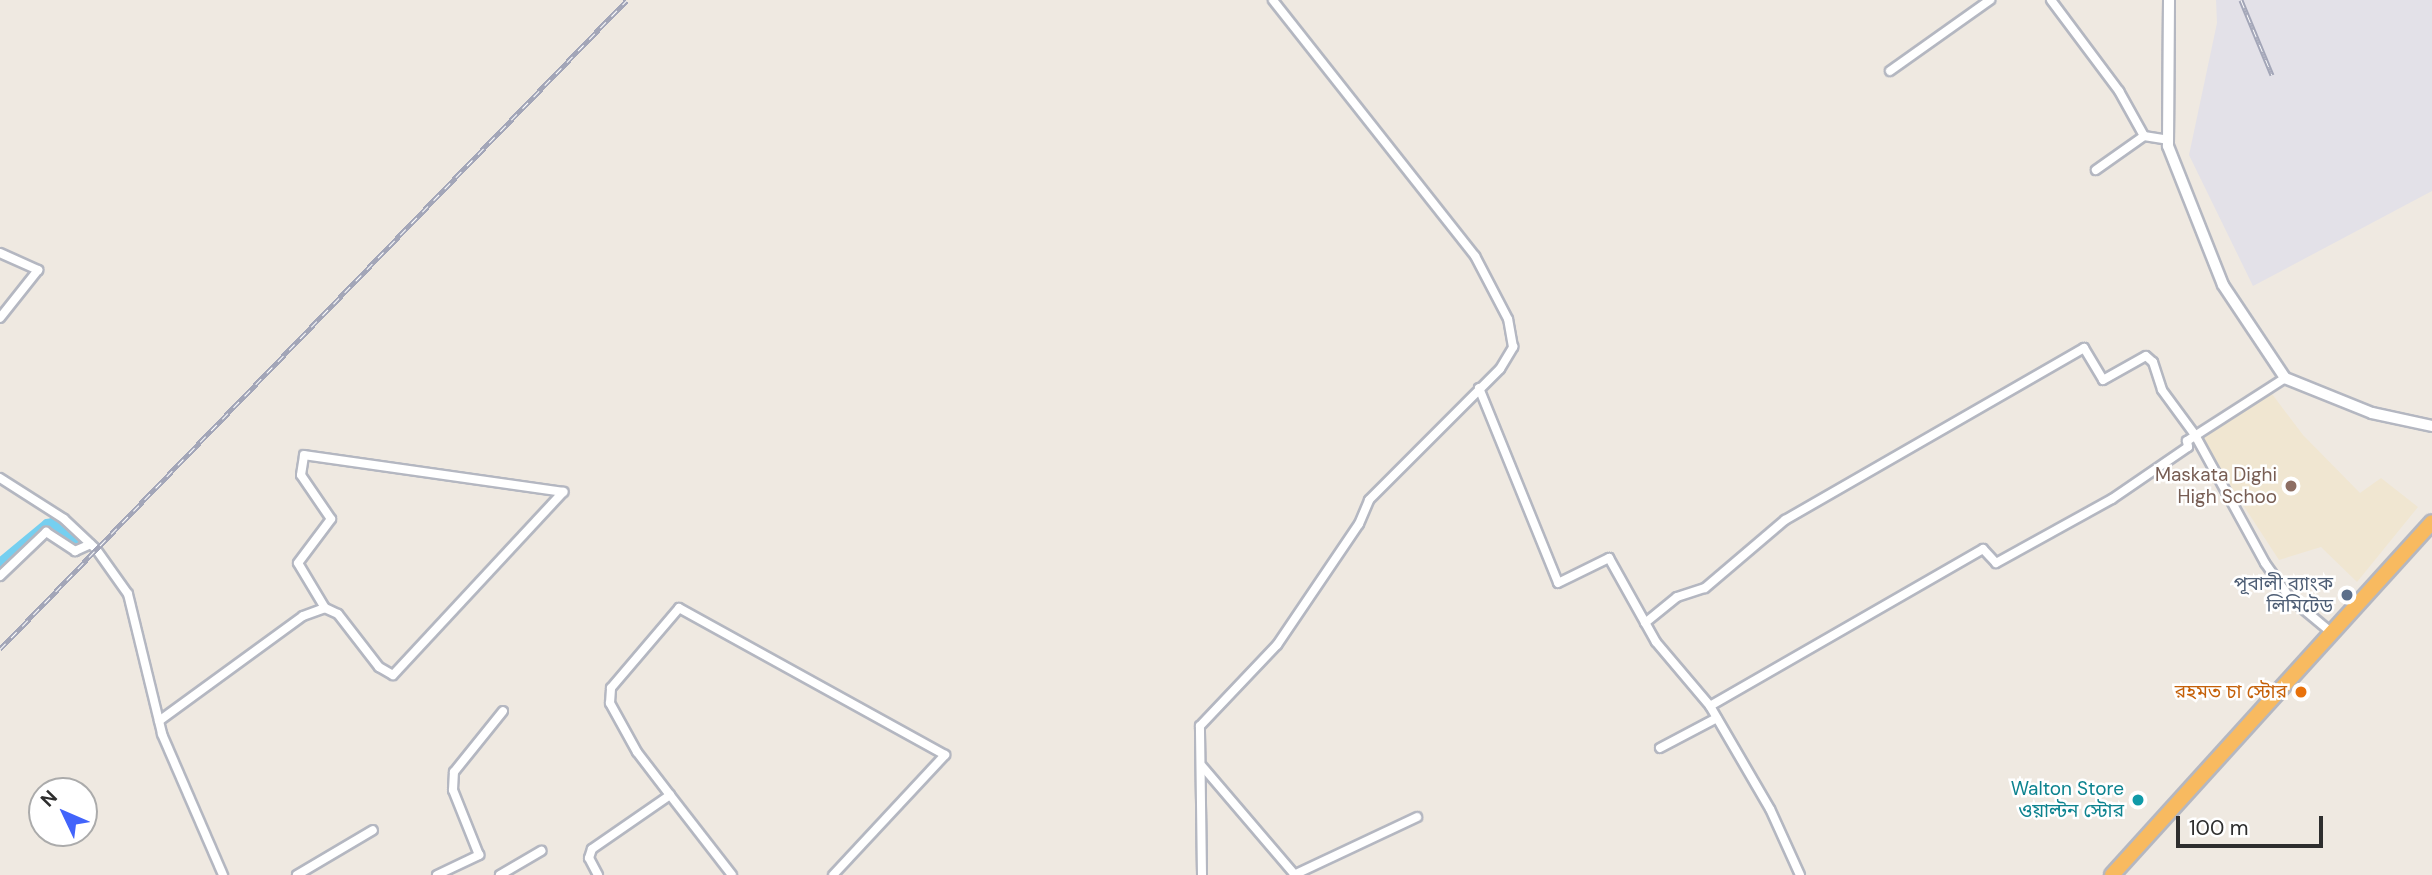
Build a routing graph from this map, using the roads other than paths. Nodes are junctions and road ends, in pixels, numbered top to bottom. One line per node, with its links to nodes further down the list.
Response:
1 (1273, 0): 12 (street)
2 (1990, 0): 5 (street)
3 (2051, 0): 6 (street)
4 (2169, 0): 7 (street)
5 (1889, 71)
6 (2144, 136): 7 (street); 8 (street)
7 (2168, 140): 11 (street)
8 (2096, 170)
9 (0, 253): 10 (street)
10 (0, 318)
11 (2285, 379): 13 (street); 14 (street)
12 (1479, 388): 20 (street); 27 (street)
13 (2432, 426)
14 (2195, 435): 20 (street); 21 (street); 22 (street)
15 (0, 478): 17 (street)
16 (2432, 522): 21 (highway)
17 (91, 544): 18 (street); 25 (street)
18 (0, 576)
19 (326, 608): 19 (street); 25 (street)
20 (1645, 623): 22 (street)
21 (2332, 633): 42 (highway)
22 (1710, 706): 24 (street)
23 (503, 711): 34 (street)
24 (1717, 718): 26 (street); 41 (street)
25 (159, 721): 32 (street)
26 (1660, 748)
27 (1202, 766): 39 (street); 40 (street)
28 (670, 794): 36 (street); 37 (street); 38 (street)
29 (1417, 817): 40 (street)
30 (373, 830): 33 (street)
31 (541, 851): 35 (street)
32 (223, 875)
33 (297, 875)
34 (437, 875)
35 (500, 875)
36 (598, 875)
37 (732, 875)
38 (833, 875)
39 (1202, 875)
40 (1294, 875)
41 (1800, 875)
42 (2112, 875)

